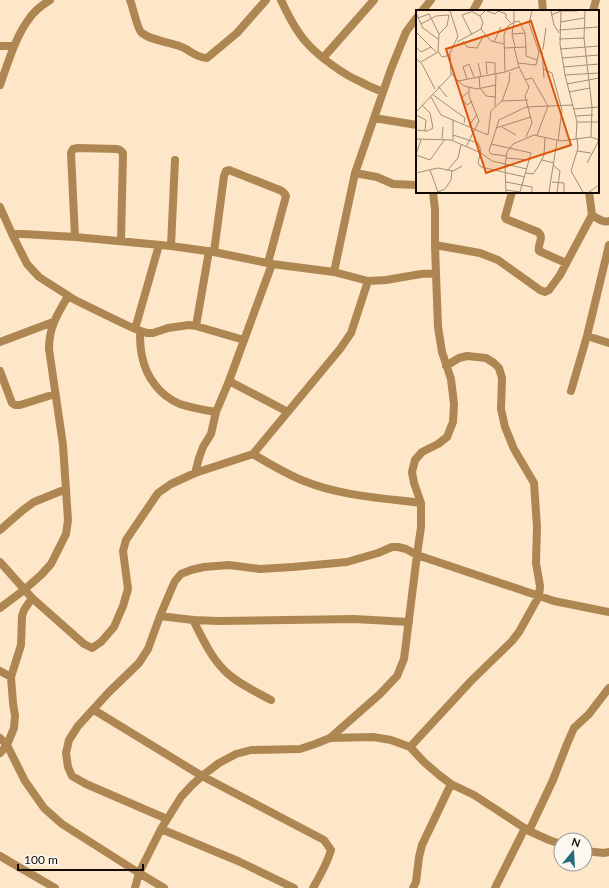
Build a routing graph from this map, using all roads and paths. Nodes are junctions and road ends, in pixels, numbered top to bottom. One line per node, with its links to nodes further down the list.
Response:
1 (50, 0): 16 (street)
2 (130, 0): 3 (street)
3 (266, 0)
4 (281, 0): 17 (street)
5 (374, 0): 17 (street)
6 (431, 0): 10 (street)
7 (479, 0): 11 (street)
8 (542, 0): 12 (street)
9 (596, 0): 13 (street)
10 (423, 10)
11 (474, 10)
12 (543, 10)
13 (593, 10)
14 (416, 18): 19 (street)
15 (0, 46): 16 (street)
16 (14, 46): 18 (street)
17 (323, 58): 19 (street)
18 (0, 86)
19 (383, 92): 20 (street)
20 (374, 118): 21 (street); 23 (street)
21 (416, 125)
22 (175, 160): 37 (street)
23 (355, 173): 24 (street); 41 (street)
24 (416, 184)
25 (433, 193): 35 (street)
26 (512, 193): 40 (street)
27 (589, 193): 29 (street)
28 (0, 207): 31 (street)
29 (592, 215): 30 (street); 40 (street)
30 (609, 221)
31 (12, 234): 32 (street); 44 (street)
32 (75, 237): 33 (street); 33 (street)
33 (121, 240): 34 (street)
34 (159, 245): 37 (street); 47 (street)
35 (435, 245): 40 (street); 42 (street)
36 (609, 245): 48 (street)
37 (171, 246): 38 (street)
38 (211, 252): 39 (street); 39 (street); 46 (street)
39 (270, 263): 41 (street); 49 (street)
40 (566, 263)
41 (334, 272): 43 (street)
42 (436, 273): 43 (street); 52 (street)
43 (368, 281): 58 (street)
44 (68, 296): 45 (street); 47 (street)
45 (53, 322): 50 (street); 56 (street)
46 (196, 326): 47 (street); 49 (street)
47 (138, 330): 57 (street)
48 (587, 336): 51 (street); 55 (street)
49 (244, 340): 54 (street)
50 (0, 342)
51 (609, 343)
52 (446, 366): 62 (street); 67 (street)
53 (0, 371): 56 (street)
54 (229, 381): 57 (street); 58 (street)
55 (571, 392)
56 (55, 394): 61 (street)
57 (216, 412): 60 (street)
58 (288, 412): 59 (street)
59 (253, 454): 60 (street); 62 (street)
60 (195, 473): 68 (street)
61 (66, 489): 63 (street); 66 (street)
62 (421, 502): 64 (street)
63 (0, 530)
64 (417, 555): 67 (street); 71 (street); 73 (street)
65 (0, 562): 66 (street)
66 (24, 590): 68 (street); 69 (street)
67 (538, 596): 70 (street); 82 (street)
68 (32, 598): 75 (street)
69 (0, 608)
70 (609, 612)
71 (160, 616): 72 (street); 78 (street)
72 (193, 620): 73 (street); 77 (street)
73 (409, 622): 80 (street)
74 (0, 671): 75 (street)
75 (11, 677): 81 (street)
76 (609, 688): 88 (street)
77 (271, 700)
78 (94, 710): 84 (street); 86 (street)
79 (0, 738): 81 (street)
80 (330, 738): 82 (street); 84 (street)
81 (7, 745): 83 (street); 93 (street)
82 (410, 747): 85 (street)
83 (0, 753)
84 (202, 776): 86 (street); 98 (street)
85 (451, 784): 88 (street); 99 (street)
86 (167, 819): 87 (street)
87 (161, 829): 93 (street); 97 (street)
88 (527, 829): 89 (street); 100 (street)
89 (553, 841)
90 (593, 852): 91 (street)
91 (609, 852)
92 (0, 856): 94 (street)
93 (139, 873): 95 (street); 96 (street)
94 (55, 888)
95 (135, 888)
96 (164, 888)
97 (294, 888)
98 (313, 888)
99 (413, 888)
100 (495, 888)

